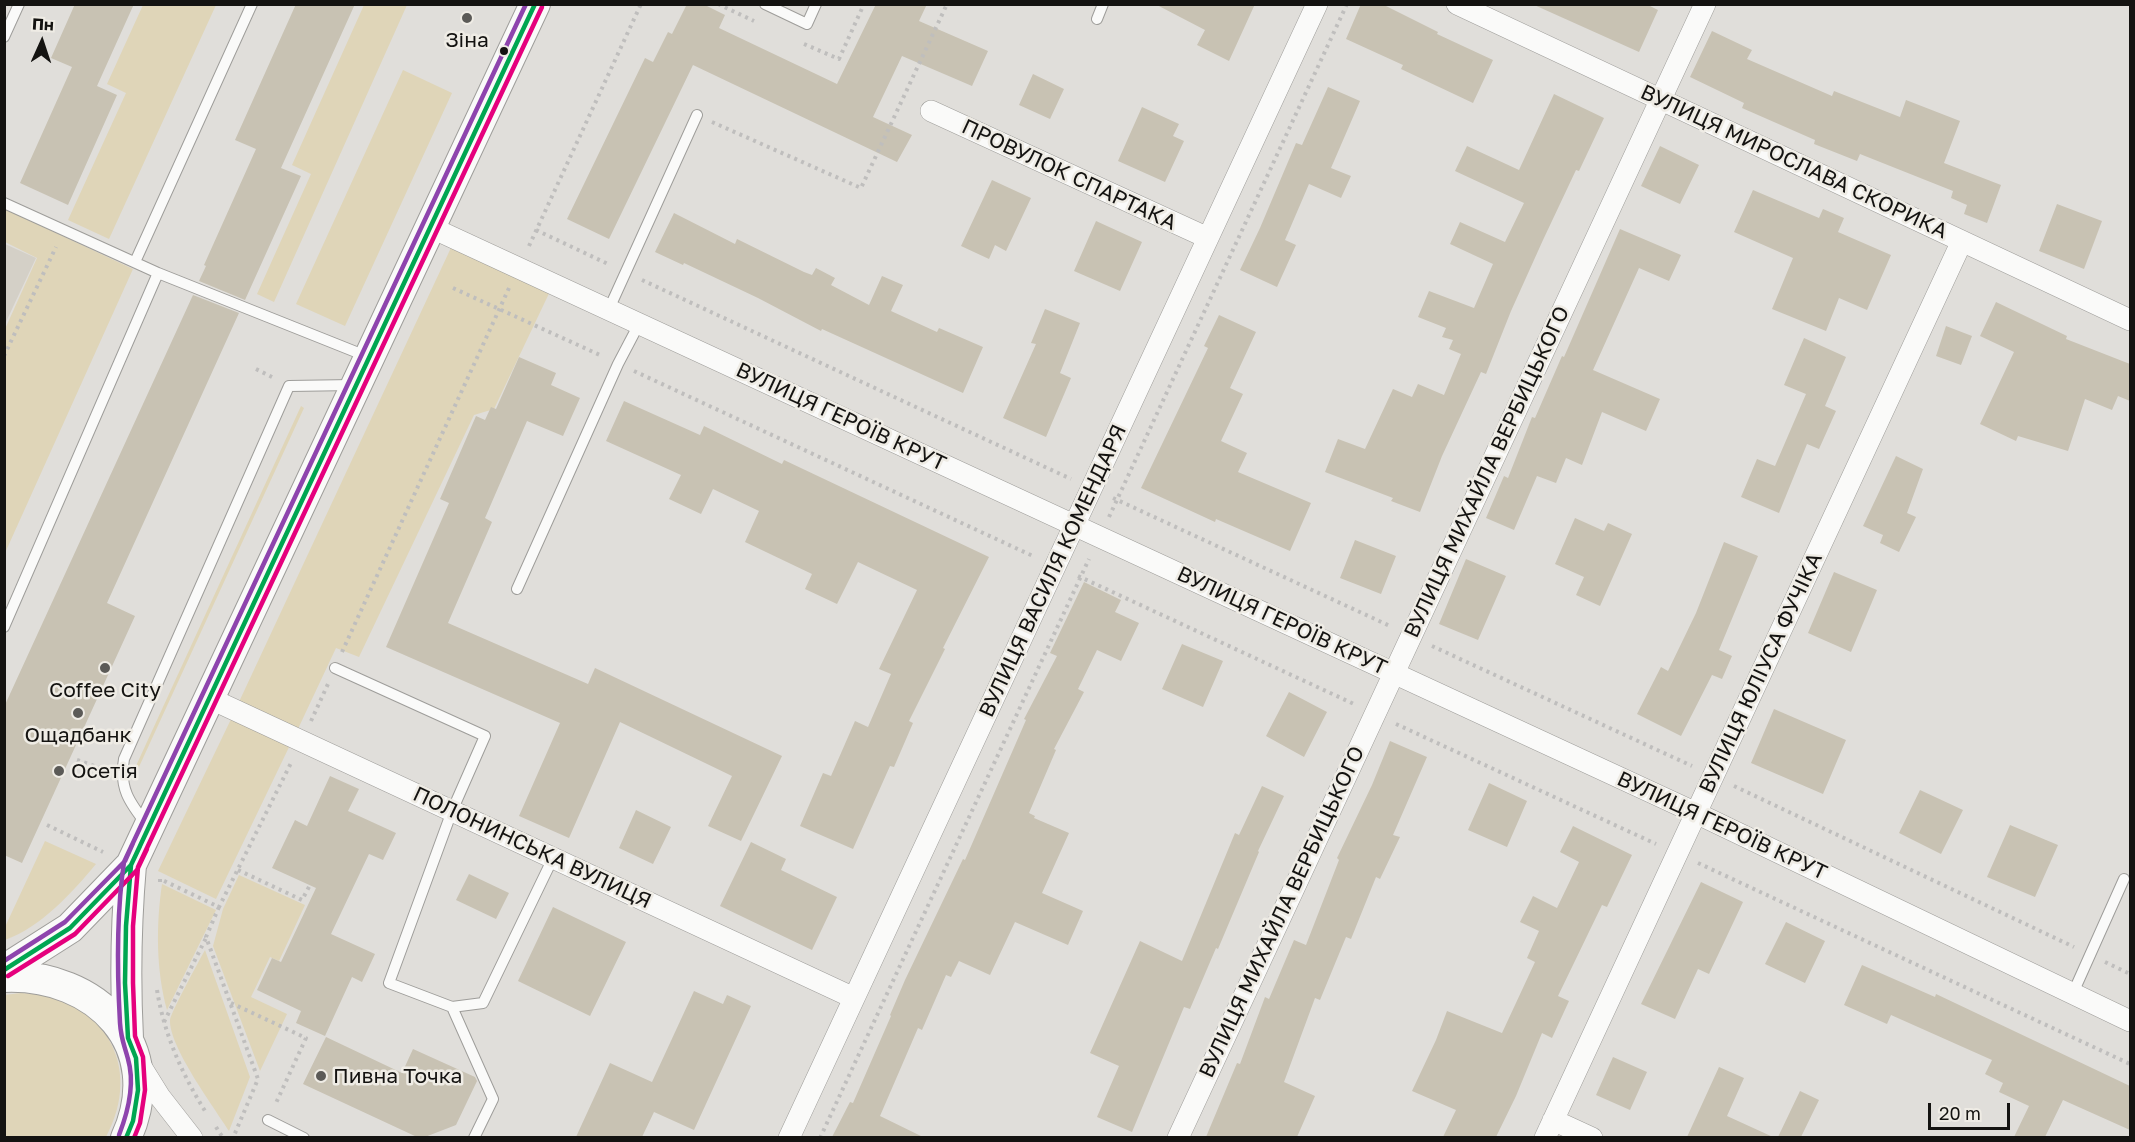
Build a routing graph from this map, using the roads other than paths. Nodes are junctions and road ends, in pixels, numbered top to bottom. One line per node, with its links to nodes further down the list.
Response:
1 (19, 4): 11 (lane)
2 (252, 4): 19 (lane)
3 (535, 4): 16 (main road)
4 (765, 4): 5 (lane)
5 (816, 4)
6 (1103, 4): 10 (lane)
7 (1317, 4): 17 (street, ВУЛИЦЯ ВАСИЛЯ КОМЕНДАРЯ)
8 (1457, 4): 12 (street, ВУЛИЦЯ МИРОСЛАВА СКОРИКА)
9 (1705, 4): 12 (street, ВУЛИЦЯ МИХАЙЛА ВЕРБИЦЬКОГО)
10 (1097, 19)
11 (4, 37)
12 (1660, 100): 18 (street, ВУЛИЦЯ МИРОСЛАВА СКОРИКА); 30 (street, ВУЛИЦЯ МИХАЙЛА ВЕРБИЦЬКОГО)
13 (931, 111): 17 (street, ПРОВУЛОК СПАРТАКА)
14 (697, 115): 21 (lane)
15 (4, 203): 19 (lane)
16 (430, 227): 21 (street, ВУЛИЦЯ ГЕРОЇВ КРУТ); 24 (main road)
17 (1208, 238): 26 (street, ВУЛИЦЯ ВАСИЛЯ КОМЕНДАРЯ)
18 (1962, 241): 22 (street, ВУЛИЦЯ МИРОСЛАВА СКОРИКА); 33 (street, ВУЛИЦЯ ЮЛІУСА ФУЧІКА)
19 (135, 262): 20 (lane)
20 (158, 273): 24 (lane); 28 (lane)
21 (609, 309): 23 (street, ВУЛИЦЯ ГЕРОЇВ КРУТ)
22 (2130, 320)
23 (639, 324): 26 (street, ВУЛИЦЯ ГЕРОЇВ КРУТ); 27 (lane)
24 (369, 357): 25 (main road)
25 (356, 385): 31 (main road); 34 (lane)
26 (1074, 525): 30 (street, ВУЛИЦЯ ГЕРОЇВ КРУТ); 41 (street, ВУЛИЦЯ ВАСИЛЯ КОМЕНДАРЯ)
27 (517, 589)
28 (4, 627)
29 (335, 668): 32 (lane)
30 (1394, 673): 33 (street, ВУЛИЦЯ ГЕРОЇВ КРУТ); 52 (street, ВУЛИЦЯ МИХАЙЛА ВЕРБИЦЬКОГО)
31 (209, 698): 32 (street, ПОЛОНИНСЬКА ВУЛИЦЯ); 34 (main road)
32 (452, 811): 35 (street, ПОЛОНИНСЬКА ВУЛИЦЯ); 42 (lane)
33 (1696, 813): 40 (street, ВУЛИЦЯ ГЕРОЇВ КРУТ); 46 (street, ВУЛИЦЯ ЮЛІУСА ФУЧІКА)
34 (149, 826): 36 (main road)
35 (553, 858): 41 (street, ПОЛОНИНСЬКА ВУЛИЦЯ); 42 (lane)
36 (131, 864): 38 (main road); 44 (main road)
37 (2124, 879): 40 (lane)
38 (4, 970)
39 (4, 977): 44 (main road)
40 (2073, 993): 43 (street, ВУЛИЦЯ ГЕРОЇВ КРУТ)
41 (854, 998): 51 (street, ВУЛИЦЯ ВАСИЛЯ КОМЕНДАРЯ)
42 (452, 1007): 50 (lane)
43 (2130, 1020)
44 (132, 1048): 47 (main road); 48 (street)
45 (268, 1120): 49 (lane)
46 (1549, 1129): 53 (street)
47 (126, 1137)
48 (192, 1137)
49 (304, 1137)
50 (474, 1137)
51 (789, 1137)
52 (1178, 1137)
53 (1592, 1137)

